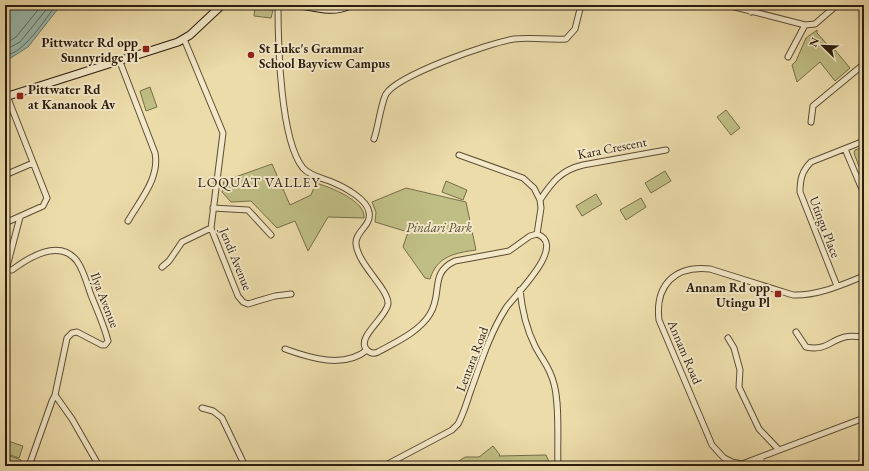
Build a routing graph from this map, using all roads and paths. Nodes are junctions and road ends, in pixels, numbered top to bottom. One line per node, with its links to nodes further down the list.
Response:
1 (222, 5): 11 (main road)
2 (278, 5): 43 (street)
3 (301, 5): 4 (main road)
4 (350, 5)
5 (581, 5): 17 (street)
6 (727, 5): 9 (street)
7 (755, 5): 9 (street)
8 (837, 5): 10 (street)
9 (751, 12): 10 (street)
10 (805, 25): 12 (street)
11 (184, 39): 13 (main road); 26 (street, Jendi Avenue)
12 (788, 56)
13 (120, 62): 15 (main road); 28 (street)
14 (864, 64): 16 (street)
15 (6, 96): 22 (street)
16 (811, 122)
17 (374, 139)
18 (864, 141): 19 (street, Utingu Place)
19 (845, 149): 24 (street); 36 (street, Utingu Place)
20 (666, 150): 25 (street, Kara Crescent)
21 (459, 155): 25 (street)
22 (33, 163): 23 (street); 27 (street)
23 (5, 175)
24 (864, 194)
25 (540, 200): 32 (street)
26 (213, 208): 30 (street, Jendi Avenue); 31 (street)
27 (20, 217): 29 (street); 34 (street)
28 (128, 221)
29 (5, 223)
30 (211, 228): 33 (street); 38 (street, Jendi Avenue)
31 (271, 234)
32 (537, 234): 37 (street, Lentara Road); 43 (street)
33 (162, 267)
34 (6, 272): 44 (street, Ilya Avenue)
35 (864, 276): 36 (street, Annam Road)
36 (837, 286): 48 (street, Annam Road)
37 (520, 290): 52 (street, Lentara Road); 53 (street)
38 (291, 294)
39 (796, 332): 40 (street)
40 (864, 337)
41 (728, 338): 47 (street)
42 (285, 349): 43 (street)
43 (367, 350)
44 (56, 395): 49 (street, Ilya Avenue); 50 (street)
45 (202, 408): 51 (street)
46 (864, 418): 47 (street, Annam Road)
47 (779, 450): 48 (street, Annam Road)
48 (760, 458): 54 (street)
49 (29, 466)
50 (100, 466)
51 (245, 466)
52 (384, 466)
53 (558, 466)
54 (763, 466)

